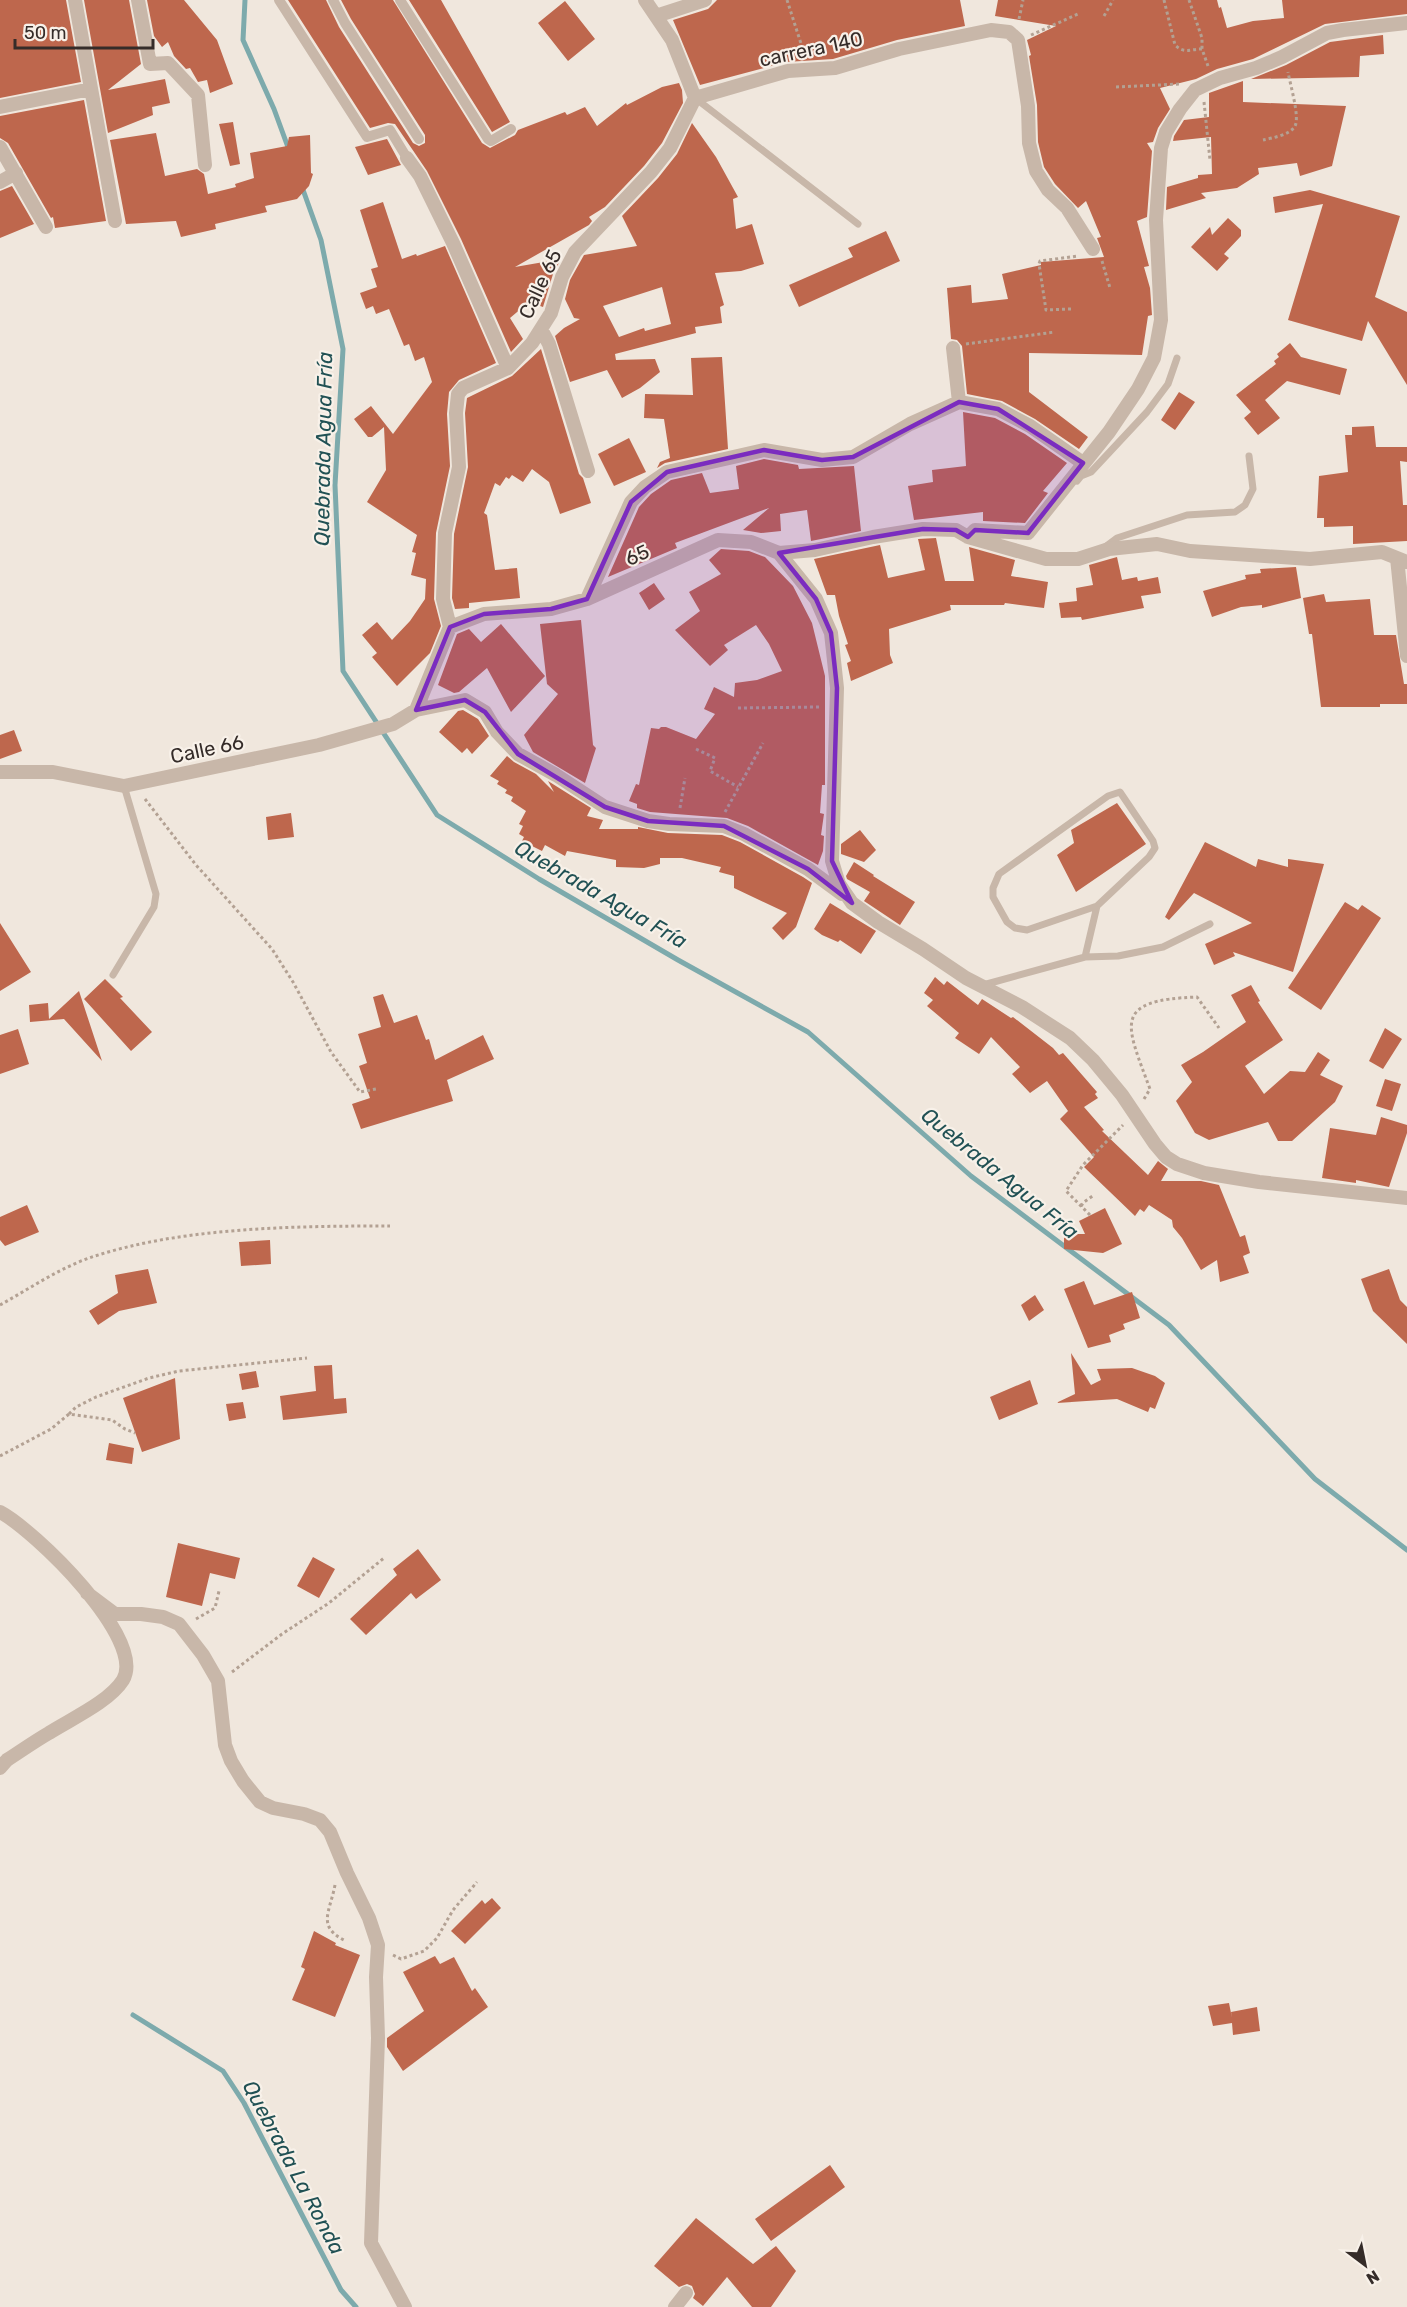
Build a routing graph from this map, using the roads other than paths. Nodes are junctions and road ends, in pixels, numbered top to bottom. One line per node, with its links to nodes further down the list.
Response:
1 (75, 0): 10 (street)
2 (138, 0): 17 (street)
3 (279, 0): 16 (street)
4 (333, 0): 14 (street)
5 (400, 0): 13 (street)
6 (645, 0): 8 (street)
7 (705, 0): 8 (street)
8 (656, 16): 11 (street)
9 (1407, 23): 30 (street)
10 (91, 90): 12 (street); 20 (street)
11 (695, 98): 21 (lane); 23 (street, carrera 140); 24 (street, Calle 65)
12 (0, 107)
13 (511, 129)
14 (419, 139)
15 (0, 147): 18 (street)
16 (407, 158): 27 (street)
17 (205, 165)
18 (16, 173): 19 (street); 22 (street)
19 (0, 182)
20 (115, 221)
21 (858, 224)
22 (46, 227)
23 (1093, 249)
24 (541, 330): 27 (street, Calle 65); 31 (street)
25 (953, 348): 28 (street)
26 (1177, 358): 32 (lane)
27 (508, 368): 38 (street, Calle 65)
28 (959, 402): 30 (street); 37 (street)
29 (1249, 456): 35 (lane)
30 (1083, 463): 32 (street)
31 (588, 471)
32 (1028, 533): 33 (street)
33 (968, 537): 34 (street); 35 (street)
34 (779, 553): 37 (street, 65); 43 (street, 65)
35 (1095, 554): 36 (street)
36 (1402, 560): 39 (street)
37 (586, 599): 38 (street, 65)
38 (450, 627): 40 (street)
39 (1407, 656)
40 (416, 710): 42 (street, Calle 66); 43 (street, Calle 66)
41 (0, 772): 42 (street, Calle 66)
42 (129, 785): 47 (lane)
43 (852, 903): 48 (street, Calle 66)
44 (1097, 906): 44 (lane); 46 (lane)
45 (1210, 924): 46 (lane)
46 (1084, 957): 48 (lane)
47 (113, 975)
48 (981, 985): 49 (street, Calle 66)
49 (1407, 1198)
50 (0, 1512): 51 (street)
51 (87, 1593): 52 (street); 54 (street)
52 (0, 1768)
53 (686, 2293): 55 (street)
54 (405, 2307)
55 (675, 2307)

